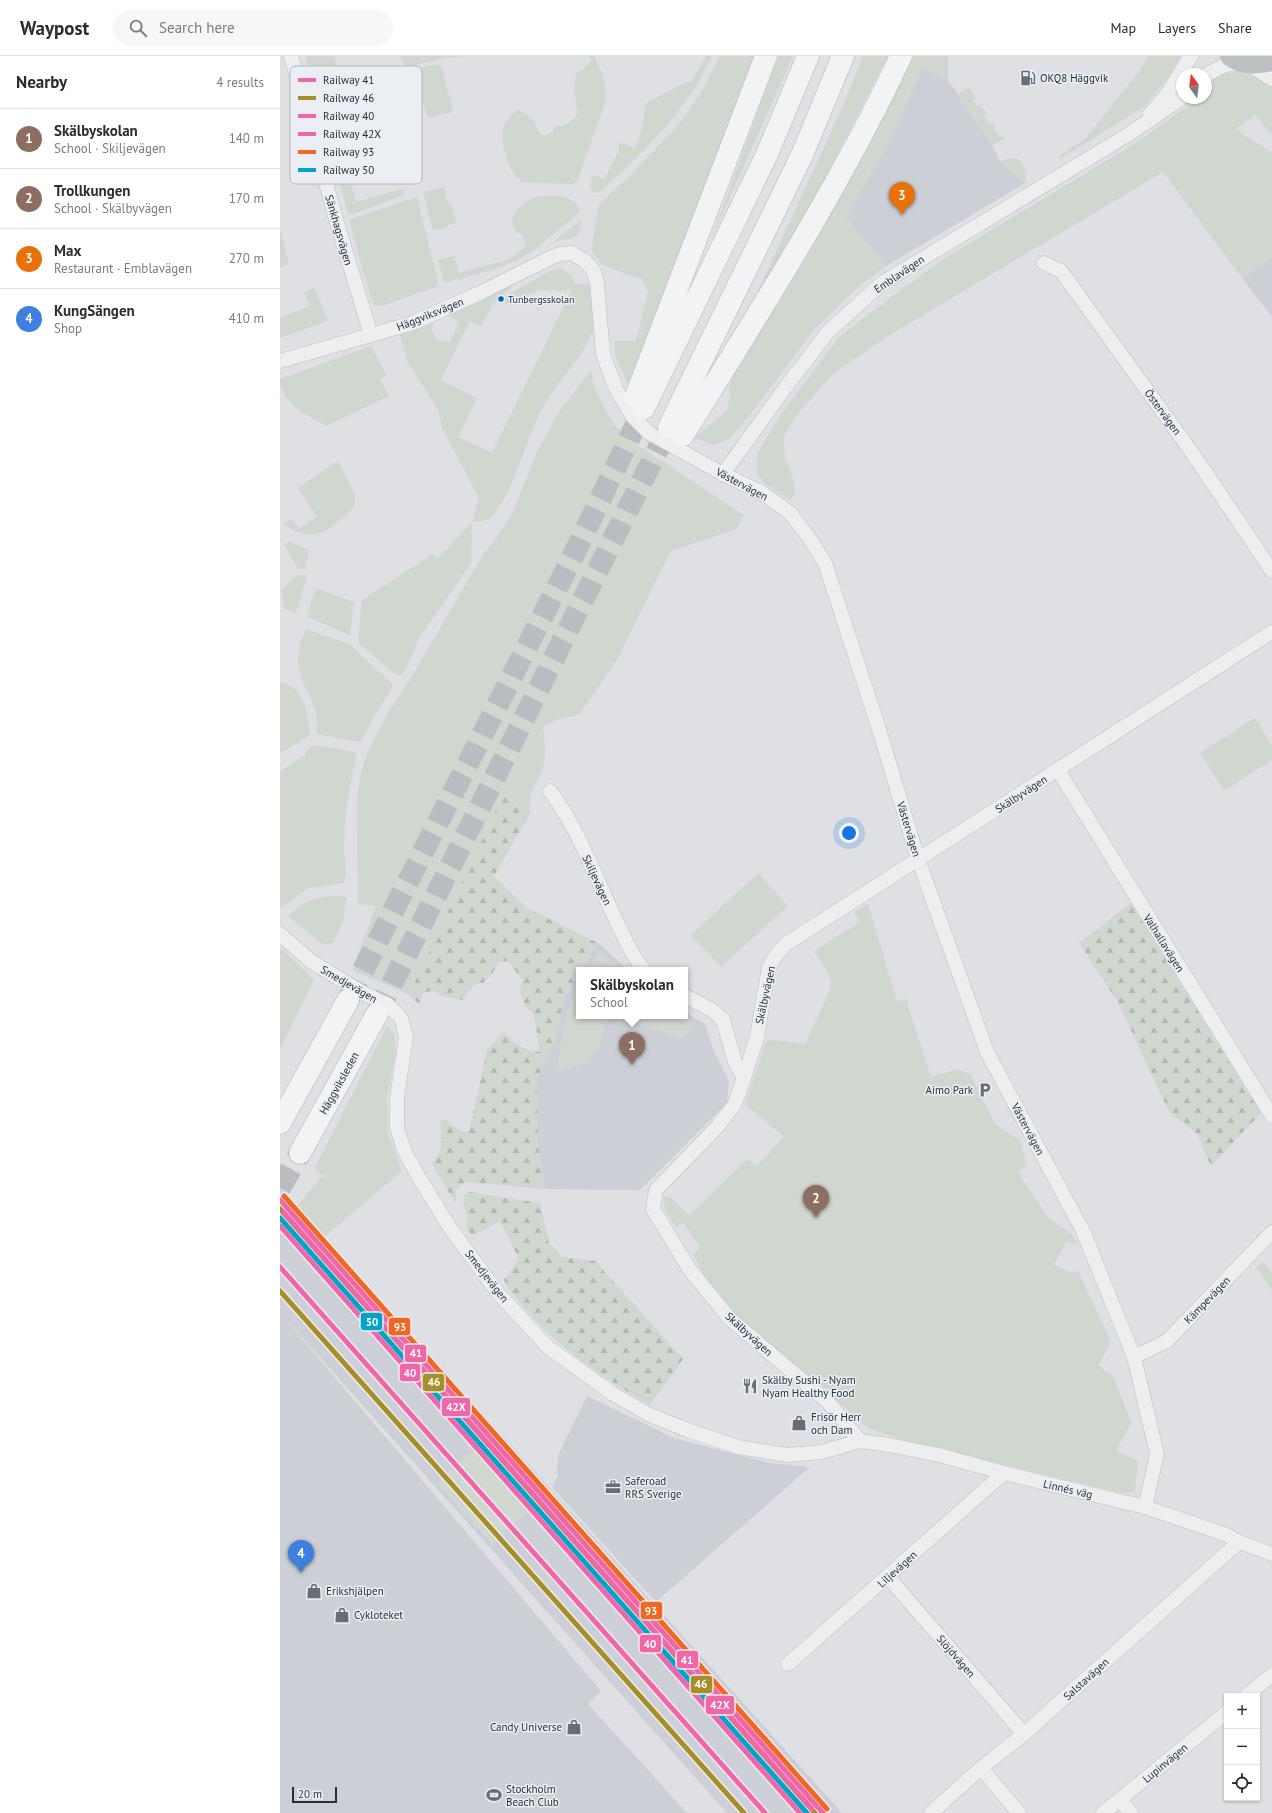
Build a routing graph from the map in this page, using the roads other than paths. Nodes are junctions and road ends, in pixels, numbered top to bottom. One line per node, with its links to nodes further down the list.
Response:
1 (291, 56): 8 (street, Sänkhagsvägen)
2 (766, 56): 3 (highway)
3 (808, 56)
4 (843, 56): 5 (highway)
5 (901, 56)
6 (1191, 56): 12 (street, Emblavägen)
7 (1250, 61): 9 (street); 10 (street)
8 (294, 66)
9 (1212, 72)
10 (1272, 77)
11 (1176, 102): 12 (street, Emblavägen)
12 (1129, 134): 18 (street, Emblavägen)
13 (326, 184): 16 (street, Sänkhagsvägen)
14 (550, 258): 16 (street, Häggviksvägen); 18 (street, Västervägen)
15 (1044, 263): 19 (street, Östervägen)
16 (371, 335): 17 (street, Häggviksvägen)
17 (280, 361)
18 (723, 474): 23 (street, Västervägen)
19 (1272, 571)
20 (1270, 637): 21 (street, Skälbyvägen)
21 (1058, 770): 23 (street, Skälbyvägen); 30 (street, Valhallavägen)
22 (550, 791): 25 (street, Skiljevägen)
23 (918, 859): 29 (street, Skälbyvägen); 34 (street, Västervägen)
24 (280, 934): 35 (street, Smedjevägen)
25 (642, 967)
26 (688, 998): 29 (street)
27 (348, 1000): 31 (highway)
28 (377, 1014): 32 (highway, Häggviksleden)
29 (744, 1078): 35 (street, Skälbyvägen)
30 (1272, 1116)
31 (280, 1123)
32 (300, 1153)
33 (1272, 1232): 34 (street, Kämpevägen)
34 (1134, 1357): 37 (street, Västervägen)
35 (860, 1441): 36 (street, Linnés väg)
36 (1004, 1474): 37 (street, Linnés väg); 40 (street, Liljevägen)
37 (1145, 1507): 38 (street, Linnés väg)
38 (1238, 1542): 39 (street, Linnés väg); 45 (street, Salstavägen)
39 (1272, 1554)
40 (888, 1577): 41 (street, Liljevägen); 45 (street, Slöjdvägen)
41 (788, 1664)
42 (1272, 1674): 43 (street)
43 (1250, 1693)
44 (1224, 1714): 47 (street, Lupinvägen)
45 (1024, 1734): 46 (street, Salstavägen)
46 (981, 1768): 48 (street, Salstavägen); 49 (street)
47 (1120, 1800): 50 (street, Lupinvägen); 51 (street)
48 (931, 1813)
49 (1020, 1813)
50 (1103, 1813)
51 (1131, 1813)

